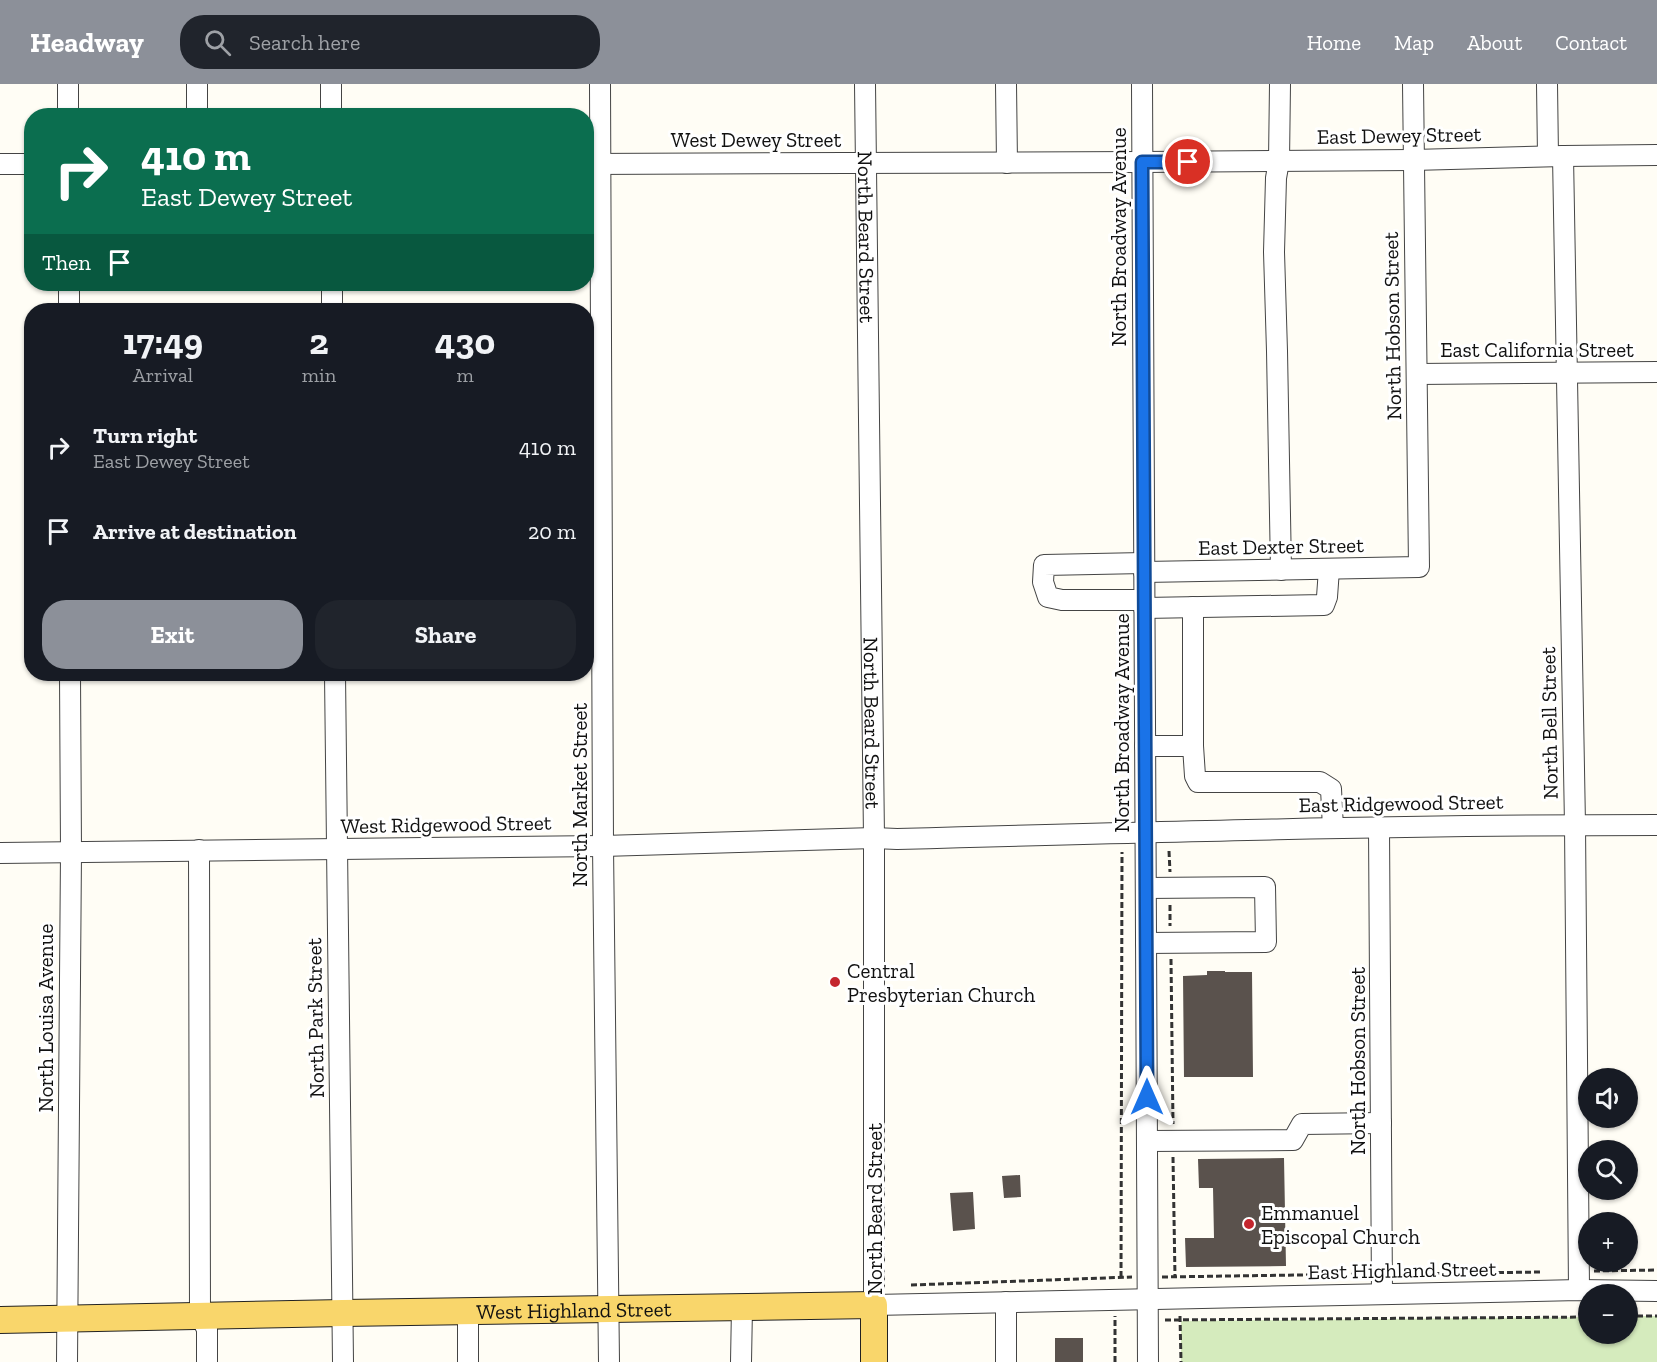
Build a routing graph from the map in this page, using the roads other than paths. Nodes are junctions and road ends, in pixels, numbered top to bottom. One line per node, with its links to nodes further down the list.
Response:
1 (68, 84): 11 (street)
2 (197, 84): 12 (street)
3 (331, 84): 13 (street)
4 (600, 84): 22 (street, North Market Street)
5 (865, 84): 19 (street, North Beard Street)
6 (1006, 84): 20 (street)
7 (1142, 84): 18 (street, North Broadway Avenue)
8 (1280, 84): 17 (street)
9 (1413, 84): 16 (street, North Hobson Street)
10 (1547, 84): 15 (street, North Bell Street)
11 (68, 108)
12 (197, 108)
13 (331, 108)
14 (1657, 155): 15 (street, East Dewey Street)
15 (1556, 156): 16 (street, East Dewey Street); 25 (street, North Bell Street)
16 (1413, 160): 17 (street, East Dewey Street); 26 (street, North Hobson Street)
17 (1279, 161): 18 (street, East Dewey Street); 30 (street)
18 (1142, 162): 20 (street, West Dewey Street); 27 (street, North Broadway Avenue)
19 (866, 163): 20 (street, West Dewey Street); 22 (street, West Dewey Street); 42 (street, North Beard Street)
20 (1007, 163)
21 (0, 164): 23 (street)
22 (594, 164): 43 (street, North Market Street)
23 (24, 165)
24 (1657, 372): 25 (street, East California Street)
25 (1568, 373): 26 (street, East California Street); 37 (street, North Bell Street)
26 (1418, 374): 28 (street, North Hobson Street)
27 (1144, 567): 30 (street, East Dexter Street); 31 (street, North Broadway Avenue); 31 (street, East Dexter Street)
28 (1419, 567): 29 (street, East Dexter Street)
29 (1329, 569): 30 (street, East Dexter Street); 32 (street)
30 (1281, 570)
31 (1144, 604): 32 (street); 35 (street, North Broadway Avenue)
32 (1193, 607): 36 (street)
33 (70, 681): 46 (street, North Louisa Avenue)
34 (335, 681): 44 (street, North Park Street)
35 (1145, 746): 36 (street); 41 (street, North Broadway Avenue)
36 (1193, 746): 39 (street)
37 (1575, 825): 38 (street, East Ridgewood Street); 40 (street, East Ridgewood Street); 52 (street, North Bell Street)
38 (1657, 825)
39 (1332, 828): 40 (street, East Ridgewood Street); 41 (street, East Ridgewood Street)
40 (1379, 828): 50 (street, North Hobson Street)
41 (1145, 832): 42 (street, West Ridgewood Street); 48 (street, North Broadway Avenue)
42 (874, 838): 43 (street, West Ridgewood Street); 57 (street, North Beard Street)
43 (603, 846): 44 (street, West Ridgewood Street); 59 (street, North Market Street)
44 (336, 849): 45 (street, West Ridgewood Street); 61 (street, North Park Street)
45 (199, 850): 46 (street, West Ridgewood Street); 62 (street)
46 (71, 852): 47 (street, West Ridgewood Street); 63 (street, North Louisa Avenue)
47 (0, 853)
48 (1146, 888): 49 (street, North Broadway Avenue); 49 (street)
49 (1146, 943): 51 (street, North Broadway Avenue)
50 (1381, 1124): 51 (street); 54 (street, North Hobson Street)
51 (1147, 1141): 55 (street, North Broadway Avenue)
52 (1579, 1281): 53 (street, East Highland Street); 54 (street, East Highland Street)
53 (1657, 1291)
54 (1382, 1294): 55 (street, East Highland Street)
55 (1148, 1299): 56 (street, West Highland Street); 73 (street, North Broadway Avenue)
56 (1006, 1302): 57 (street, West Highland Street); 72 (street)
57 (874, 1305): 58 (main road, West Highland Street); 71 (main road, North Beard Street)
58 (742, 1307): 59 (main road, West Highland Street); 70 (street)
59 (609, 1310): 60 (main road, West Highland Street); 69 (street, North Market Street)
60 (468, 1311): 61 (main road, West Highland Street); 68 (street)
61 (343, 1312): 62 (main road, West Highland Street); 67 (street, North Park Street)
62 (200, 1316): 63 (main road, West Highland Street); 66 (street)
63 (67, 1319): 64 (main road, West Highland Street); 65 (street, North Louisa Avenue)
64 (0, 1320)
65 (67, 1362)
66 (207, 1362)
67 (343, 1362)
68 (468, 1362)
69 (609, 1362)
70 (741, 1362)
71 (874, 1362)
72 (1006, 1362)
73 (1148, 1362)

